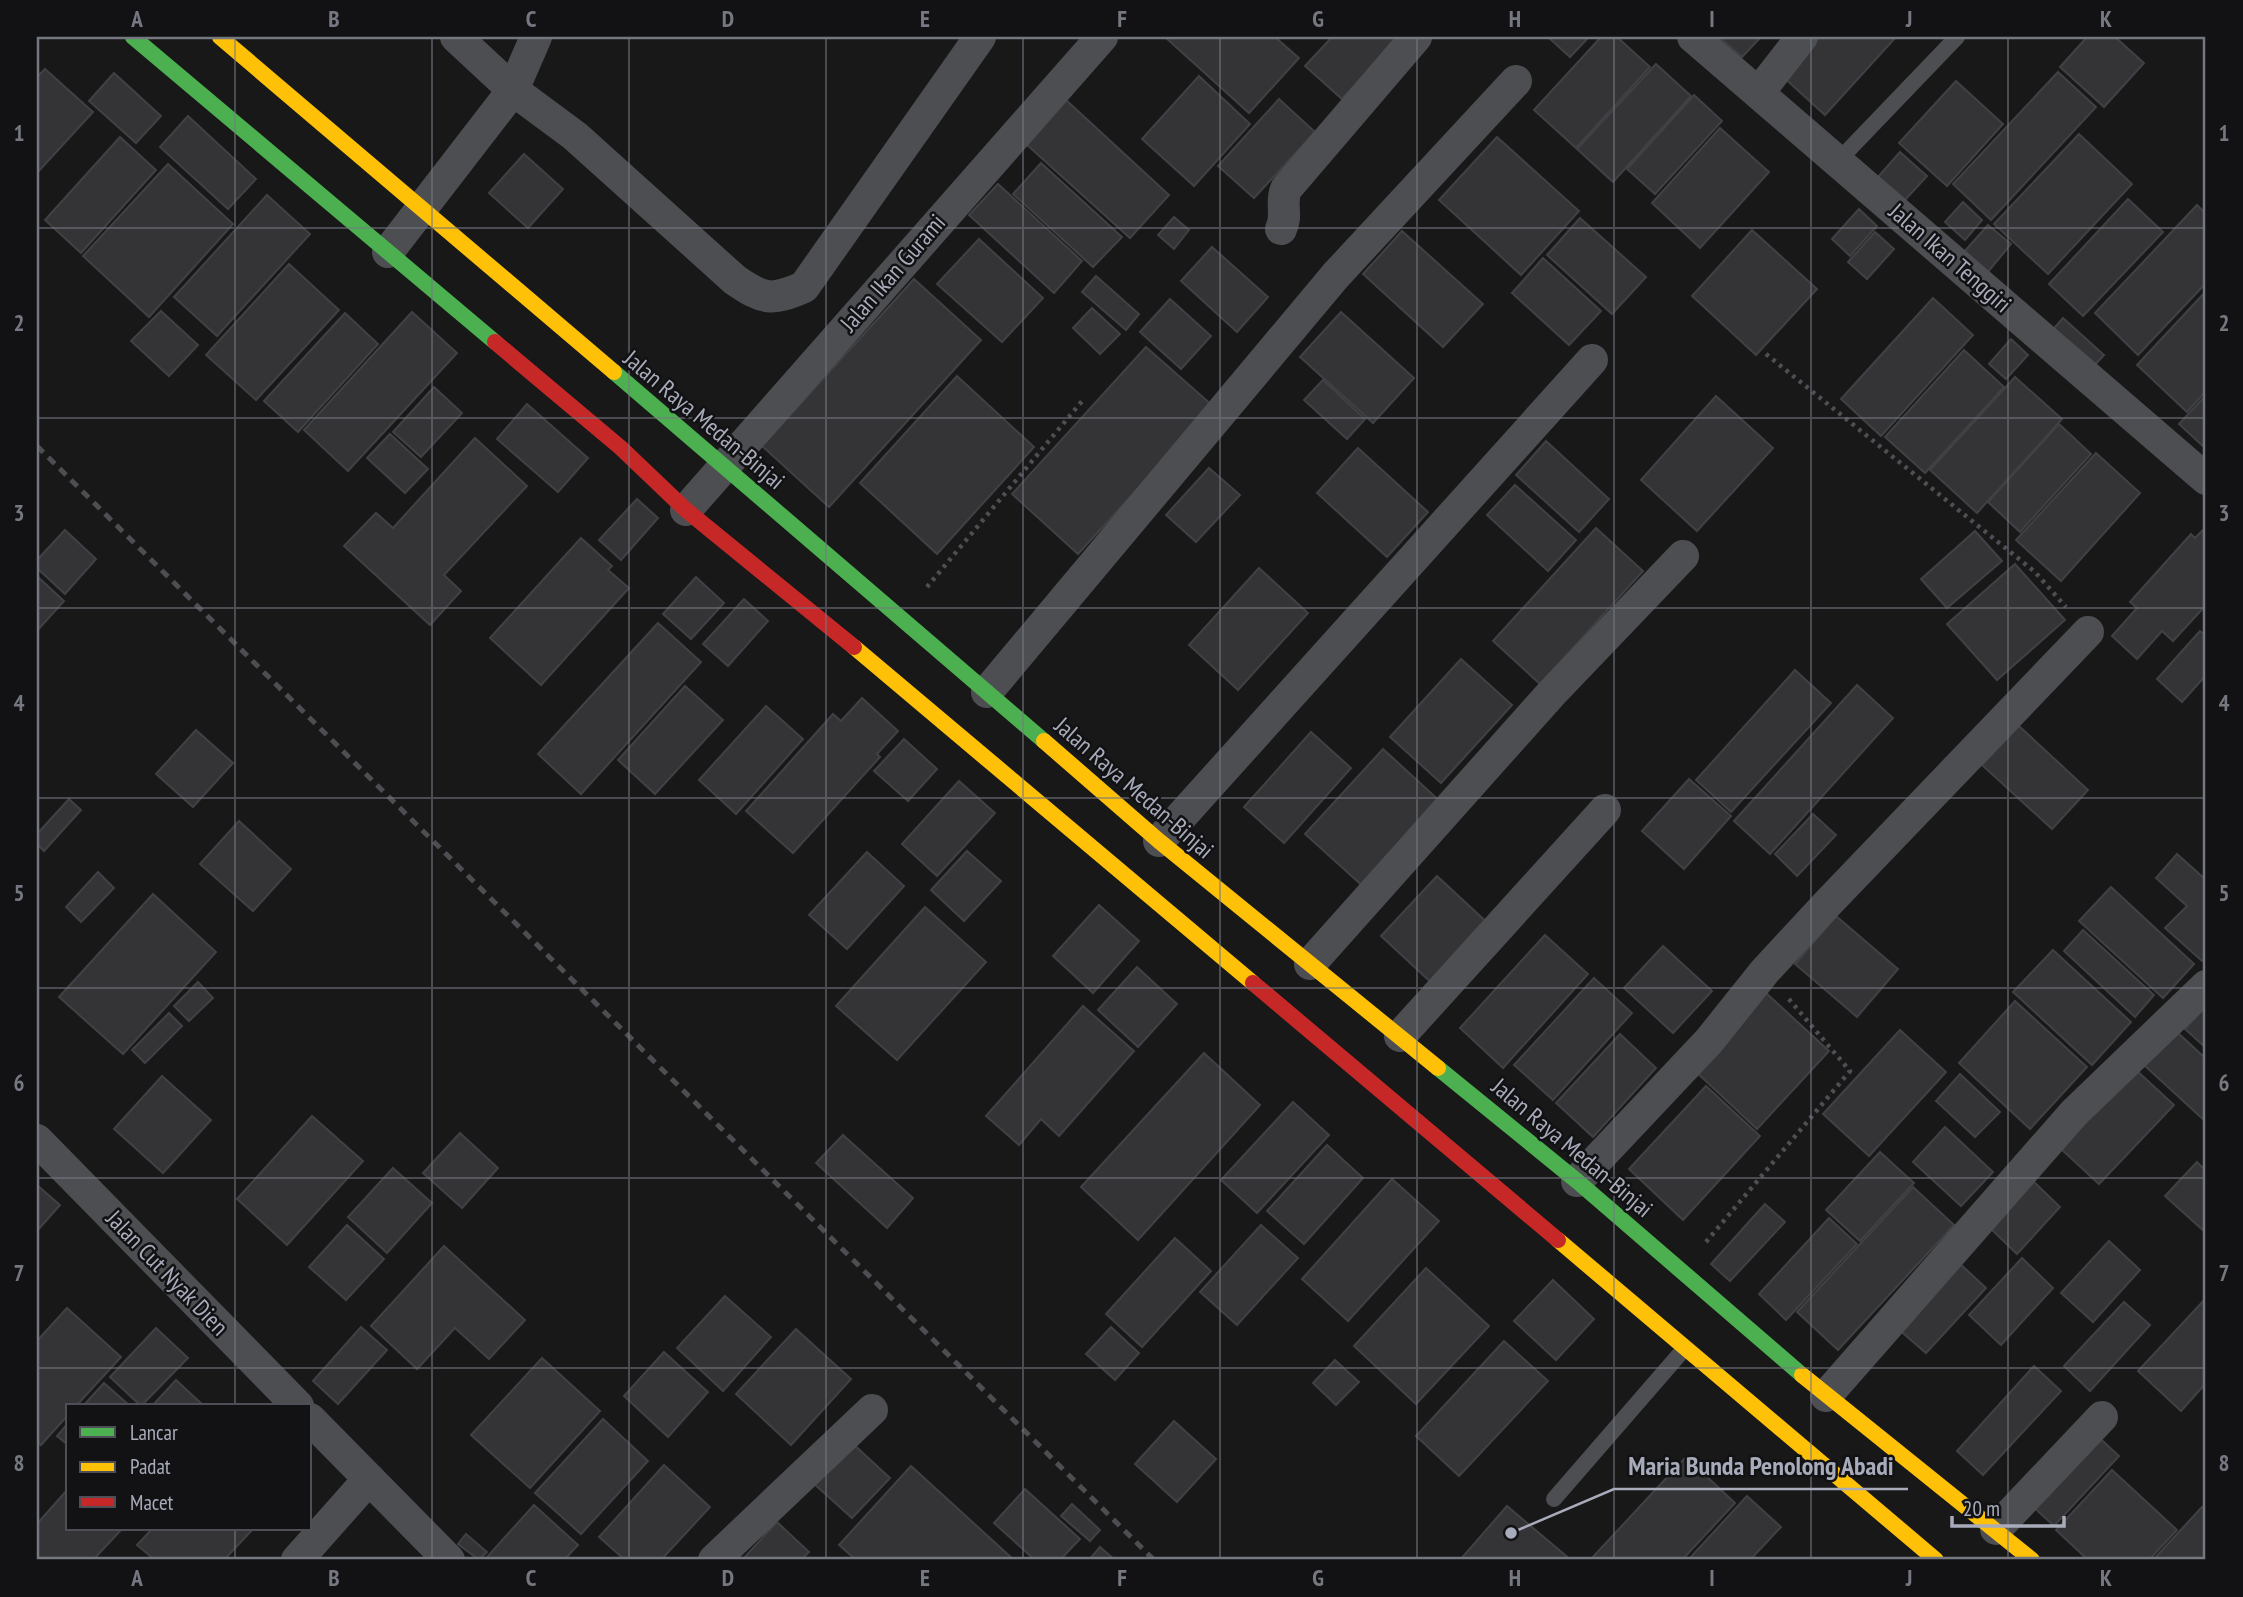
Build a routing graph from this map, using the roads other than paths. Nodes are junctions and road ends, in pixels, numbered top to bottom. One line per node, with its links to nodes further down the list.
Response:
1 (133, 37): 17 (main road)
2 (219, 37): 15 (main road, Jalan Raya Medan-Binjai)
3 (456, 37): 12 (street)
4 (536, 37): 12 (street)
5 (980, 37): 12 (street)
6 (1102, 37): 19 (street, Jalan Ikan Gurami)
7 (1416, 37): 16 (street)
8 (1693, 37): 13 (street, Jalan Ikan Tenggiri)
9 (1802, 37): 13 (street)
10 (1957, 37): 14 (lane)
11 (1516, 81): 24 (street)
12 (513, 90): 15 (street)
13 (1759, 92): 14 (street, Jalan Ikan Tenggiri)
14 (1838, 162): 20 (street, Jalan Ikan Tenggiri)
15 (422, 210): 17 (street); 19 (main road, Jalan Raya Medan-Binjai)
16 (1281, 229)
17 (388, 252): 21 (main road)
18 (1592, 360): 26 (street)
19 (723, 467): 21 (street, Jalan Ikan Gurami); 24 (main road, Jalan Raya Medan-Binjai)
20 (2206, 479)
21 (685, 510): 32 (main road)
22 (1682, 556): 27 (street)
23 (2088, 632): 31 (street)
24 (988, 692): 26 (main road, Jalan Raya Medan-Binjai)
25 (1605, 810): 29 (street)
26 (1159, 841): 27 (main road, Jalan Raya Medan-Binjai)
27 (1310, 964): 29 (main road, Jalan Raya Medan-Binjai)
28 (2206, 986): 33 (street)
29 (1401, 1036): 31 (main road, Jalan Raya Medan-Binjai)
30 (37, 1140): 34 (street, Jalan Cut Nyak Dien)
31 (1577, 1181): 33 (main road, Jalan Raya Medan-Binjai)
32 (1685, 1348): 39 (lane); 44 (main road)
33 (1826, 1396): 40 (main road, Jalan Raya Medan-Binjai)
34 (296, 1404)
35 (872, 1410): 43 (street)
36 (2102, 1417): 40 (street)
37 (312, 1421): 38 (street)
38 (369, 1479): 41 (street); 42 (street)
39 (1554, 1499)
40 (1996, 1529): 45 (main road, Jalan Raya Medan-Binjai)
41 (297, 1560)
42 (449, 1560)
43 (714, 1560)
44 (1936, 1560)
45 (2032, 1560)

